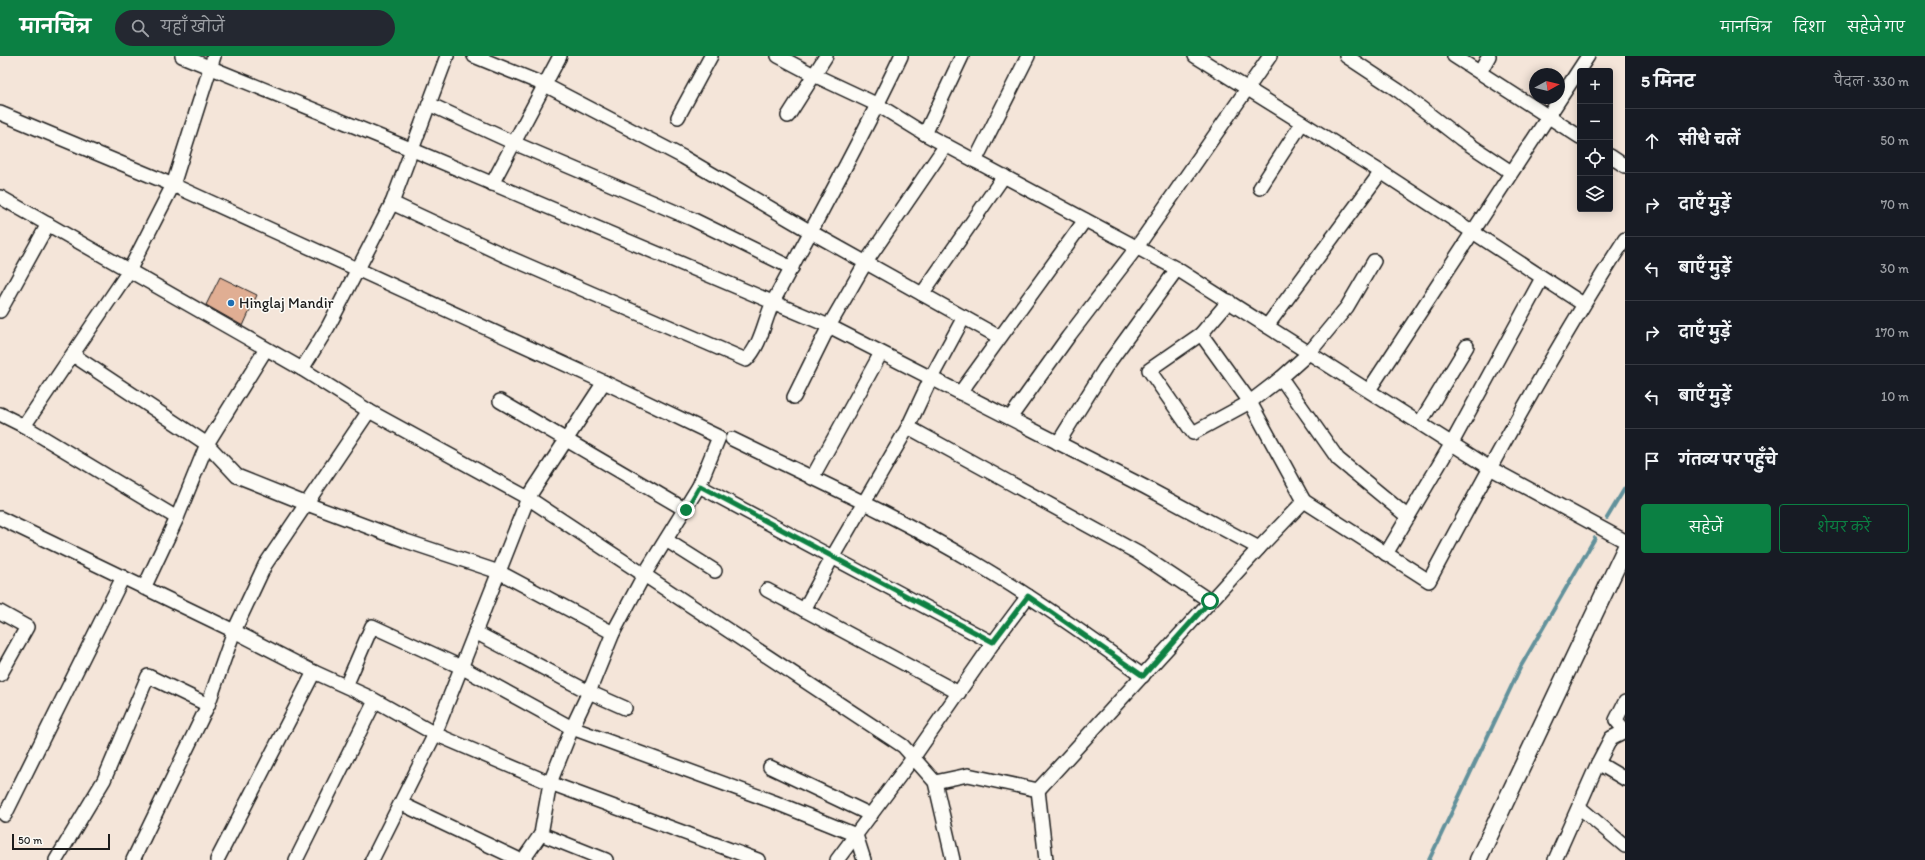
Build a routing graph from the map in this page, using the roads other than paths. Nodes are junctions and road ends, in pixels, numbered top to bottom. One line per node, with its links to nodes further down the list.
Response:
1 (182, 56): 17 (street)
2 (446, 56): 22 (street)
3 (474, 56): 20 (street)
4 (560, 56): 20 (street)
5 (710, 56): 26 (street)
6 (778, 56): 19 (street)
7 (826, 56): 19 (street)
8 (901, 56): 23 (street)
9 (962, 56): 29 (street)
10 (1028, 56): 35 (street)
11 (1195, 56): 21 (street)
12 (1270, 56): 21 (street)
13 (1346, 56): 38 (street)
14 (1454, 56): 18 (street)
15 (1489, 56): 18 (street)
16 (1587, 56): 27 (street)
17 (212, 62): 33 (street); 41 (street)
18 (1480, 72): 27 (street)
19 (814, 75): 23 (street); 25 (street)
20 (545, 85): 31 (street); 47 (street)
21 (1246, 88): 28 (street); 50 (street)
22 (430, 104): 31 (street); 33 (street)
23 (878, 104): 29 (street); 47 (street)
24 (0, 113): 41 (street)
25 (788, 116)
26 (678, 117)
27 (1550, 117): 30 (street); 38 (street)
28 (1302, 123): 37 (street); 42 (street)
29 (925, 134): 32 (street)
30 (1577, 134)
31 (514, 143): 40 (street); 53 (street)
32 (946, 145): 35 (street); 52 (street)
33 (413, 150): 40 (street); 44 (street)
34 (1613, 158): 36 (street)
35 (975, 161): 39 (street)
36 (1625, 166)
37 (1381, 172): 48 (street); 65 (street)
38 (1511, 172): 48 (street)
39 (1004, 176): 45 (street); 58 (street)
40 (492, 184): 60 (street)
41 (173, 185): 55 (street); 56 (street)
42 (1260, 188)
43 (0, 197): 46 (street)
44 (392, 203): 55 (street); 60 (street)
45 (1085, 220): 50 (street); 67 (street)
46 (48, 224): 56 (street); 62 (street)
47 (810, 232): 52 (street); 53 (street)
48 (1472, 232): 57 (street); 77 (street)
49 (1625, 239): 61 (street)
50 (1137, 247): 54 (street); 84 (street)
51 (1374, 261): 71 (street)
52 (866, 262): 58 (street); 64 (street)
53 (792, 268): 60 (street)
54 (1177, 269): 59 (street); 90 (street)
55 (358, 270): 73 (street); 76 (street)
56 (129, 271): 69 (street); 72 (street)
57 (1542, 278): 61 (street); 91 (street)
58 (922, 294): 63 (street)
59 (1229, 301): 65 (street); 66 (street)
60 (773, 302): 64 (street)
61 (1583, 304): 93 (street)
62 (0, 310)
63 (964, 318): 67 (street); 74 (street)
64 (829, 326): 70 (street); 79 (street)
65 (1267, 326): 71 (street)
66 (1201, 334): 81 (street); 81 (street)
67 (999, 337): 78 (street)
68 (1467, 346): 85 (street)
69 (266, 349): 73 (street); 92 (street)
70 (881, 353): 74 (street); 94 (street)
71 (1309, 353): 75 (street); 77 (street)
72 (73, 355): 86 (street); 92 (street)
73 (302, 369): 82 (street)
74 (931, 378): 78 (street); 87 (street)
75 (1281, 378): 81 (street); 101 (street)
76 (604, 382): 89 (street); 95 (street)
77 (1369, 390): 85 (street)
78 (960, 393): 84 (street)
79 (794, 397)
80 (500, 401): 89 (street)
81 (1250, 402): 97 (street)
82 (370, 411): 96 (street); 99 (street)
83 (0, 414): 86 (street)
84 (1010, 418): 90 (street)
85 (1420, 423): 91 (street)
86 (24, 426): 103 (street)
87 (908, 428): 98 (street); 117 (street)
88 (732, 439): 94 (street)
89 (567, 440): 96 (street); 100 (street)
90 (1058, 443): 106 (street)
91 (1452, 443): 93 (street); 101 (street)
92 (207, 444): 99 (street); 103 (street)
93 (1490, 468): 105 (street); 108 (street)
94 (812, 478): 98 (street)
95 (700, 486): 100 (street); 109 (street)
96 (528, 498): 111 (street); 112 (street)
97 (1304, 501): 106 (street); 108 (street)
98 (863, 503): 109 (street); 116 (street)
99 (307, 504): 111 (street); 120 (street)
100 (686, 510): 104 (street)
101 (1408, 517): 108 (street)
102 (0, 518): 113 (street)
103 (177, 518): 114 (street)
104 (666, 540): 110 (street); 112 (street)
105 (1625, 541)
106 (1259, 548): 117 (street)
107 (1625, 549): 165 (street)
108 (1386, 554)
109 (833, 556): 118 (street); 123 (street)
110 (715, 571)
111 (499, 572): 121 (street); 122 (street)
112 (644, 575): 122 (street); 138 (street)
113 (122, 577): 114 (street); 148 (street)
114 (144, 588): 120 (street)
115 (767, 590): 118 (street)
116 (1028, 596): 123 (street); 127 (street)
117 (1210, 601): 127 (street)
118 (804, 610): 130 (street)
119 (0, 612): 126 (street)
120 (234, 631): 125 (street); 133 (street)
121 (475, 632): 124 (street); 129 (street)
122 (613, 633): 129 (street)
123 (993, 642): 130 (street)
124 (461, 667): 128 (street); 135 (street); 137 (street)
125 (314, 672): 128 (street); 154 (street)
126 (0, 675)
127 (1143, 676): 144 (street)
128 (346, 686): 131 (street)
129 (589, 692): 134 (street); 135 (street)
130 (959, 693): 138 (street)
131 (375, 701): 137 (street); 155 (street)
132 (1625, 702): 136 (street)
133 (208, 705): 152 (street); 153 (street)
134 (625, 708)
135 (572, 728): 143 (street); 150 (street)
136 (1625, 731): 139 (street)
137 (435, 734): 143 (street); 156 (street)
138 (913, 758): 142 (street); 147 (street)
139 (1598, 763): 141 (street); 146 (street)
140 (770, 767): 147 (street)
141 (1625, 779)
142 (935, 782): 144 (street); 163 (street)
143 (550, 783): 149 (street); 160 (street)
144 (1038, 790): 164 (street)
145 (404, 805): 157 (street)
146 (1579, 807): 151 (street); 166 (street)
147 (871, 815): 150 (street)
148 (2, 817)
149 (541, 834): 158 (street); 159 (street)
150 (856, 836): 161 (street); 162 (street)
151 (1625, 846)
152 (56, 860)
153 (134, 860)
154 (217, 860)
155 (296, 860)
156 (372, 860)
157 (520, 860)
158 (523, 860)
159 (606, 860)
160 (758, 860)
161 (837, 860)
162 (864, 860)
163 (953, 860)
164 (1046, 860)
165 (1478, 860)
166 (1555, 860)

